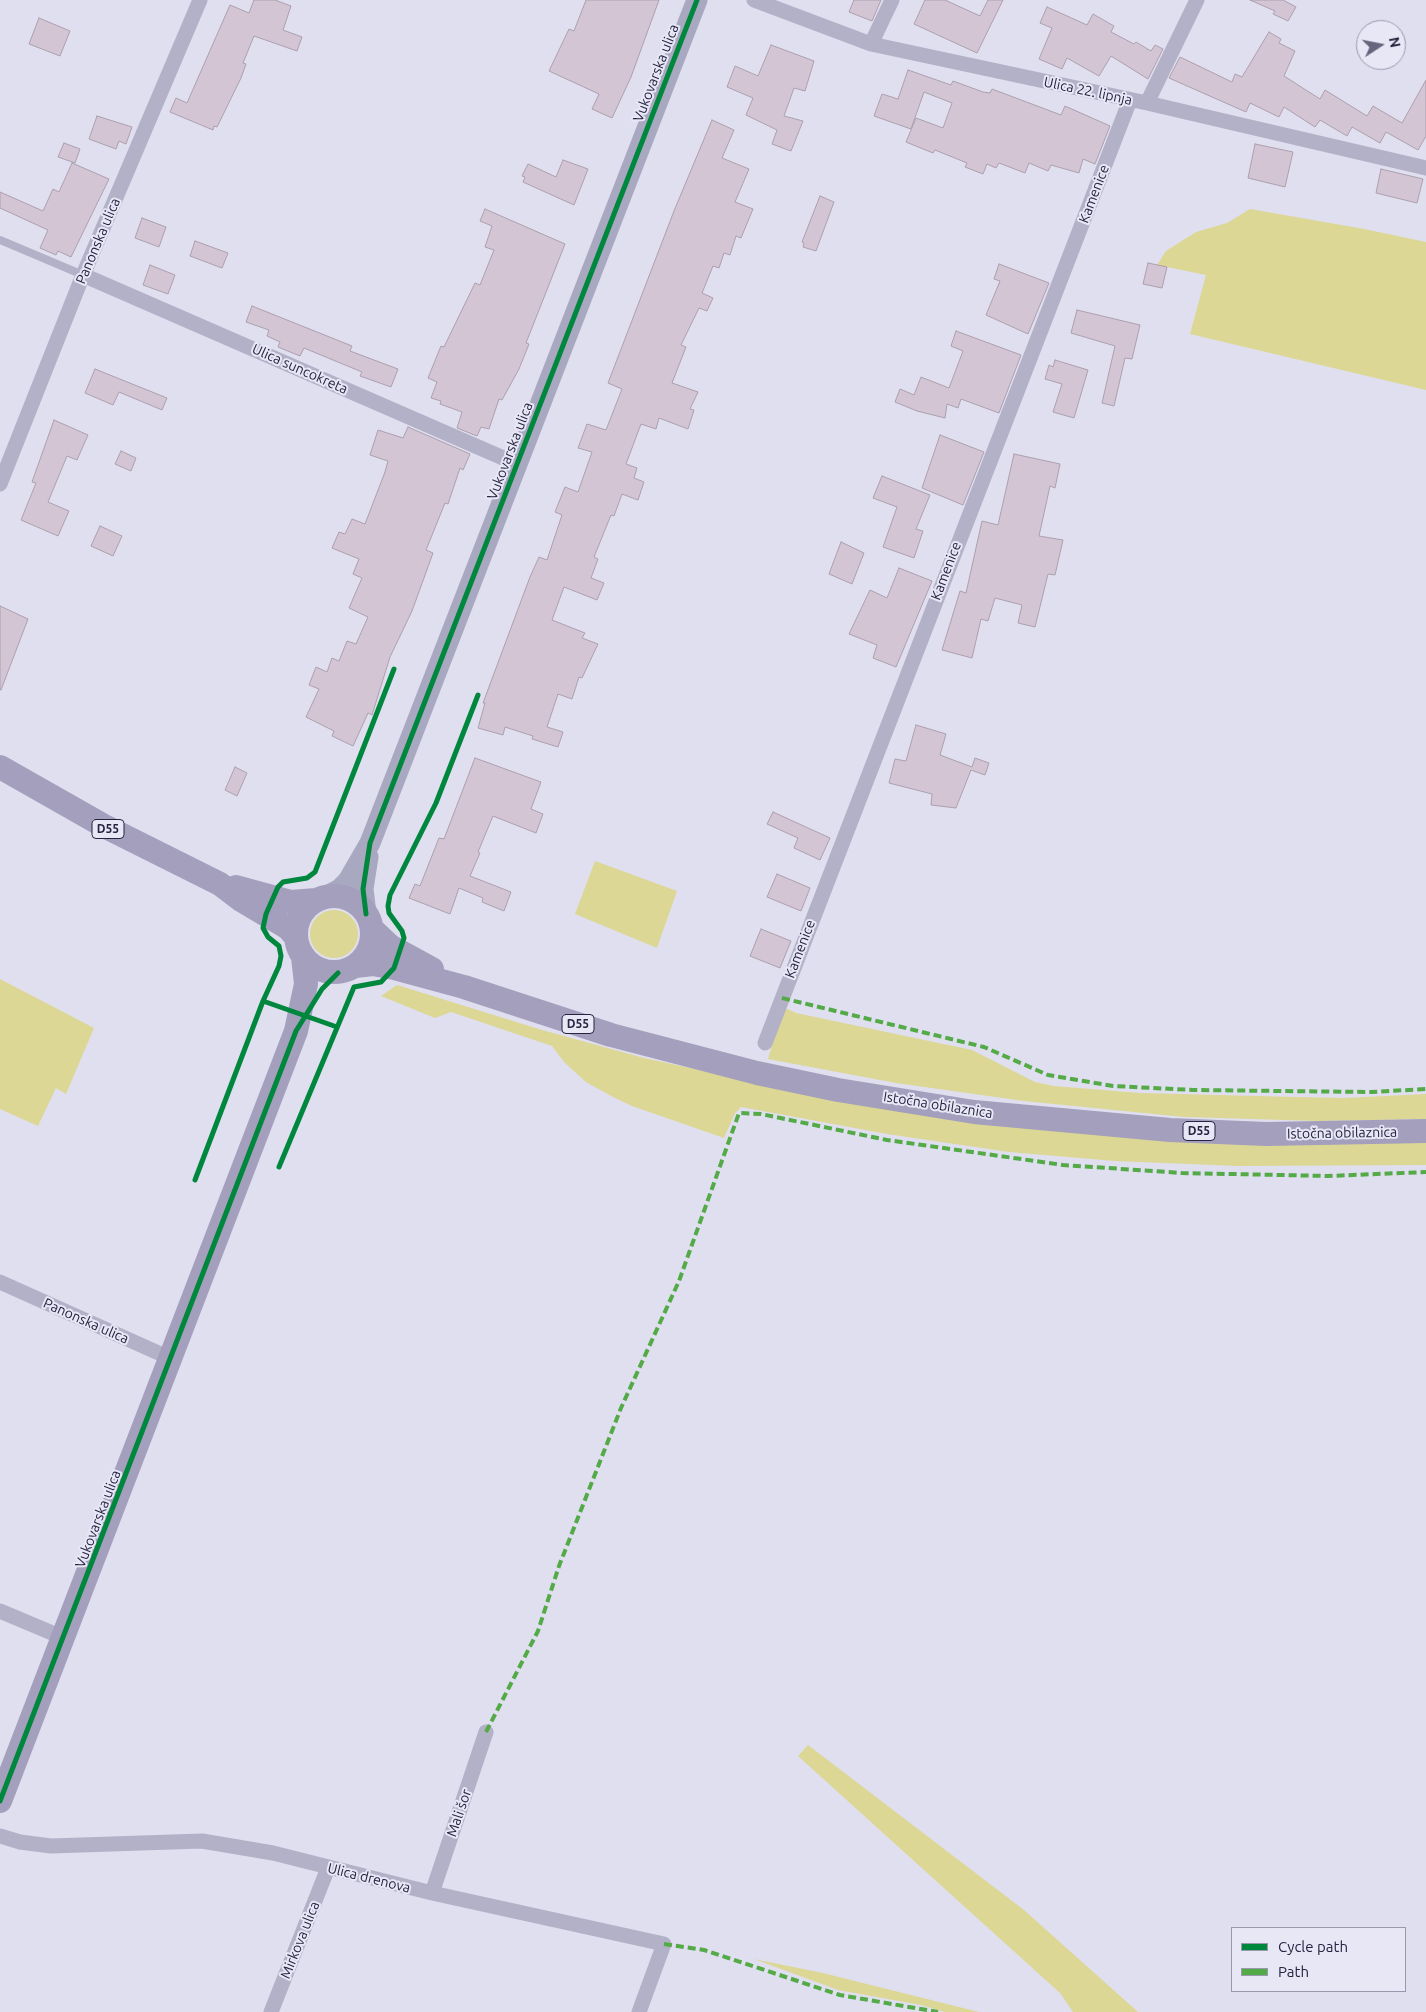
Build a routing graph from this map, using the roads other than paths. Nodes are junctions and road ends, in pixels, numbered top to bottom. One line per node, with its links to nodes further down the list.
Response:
1 (200, 0): 11 (street, Panonska ulica)
2 (696, 0): 12 (main road, Vukovarska ulica)
3 (754, 0): 6 (street, Ulica 22. lipnja)
4 (892, 0): 6 (street)
5 (1197, 0): 8 (street)
6 (871, 44): 7 (street, Ulica 22. lipnja)
7 (1130, 100): 8 (street, Ulica 22. lipnja); 23 (street, Kamenice)
8 (1147, 103): 9 (street, Ulica 22. lipnja)
9 (1426, 168)
10 (0, 240): 11 (lane)
11 (83, 275): 12 (street, Ulica suncokreta); 13 (street, Panonska ulica)
12 (517, 464): 15 (main road, Vukovarska ulica)
13 (0, 484)
14 (0, 767): 16 (main road, D55)
15 (370, 843): 17 (main road, Vukovarska ulica); 18 (main road, Vukovarska ulica)
16 (220, 884): 17 (main road, D55); 19 (main road, D55)
17 (321, 898): 18 (main road, D55); 19 (main road)
18 (369, 921): 20 (main road); 21 (main road, Istočna obilaznica / D55)
19 (299, 947): 20 (main road, D55); 22 (main road, Vukovarska ulica)
20 (347, 970): 21 (main road, Istočna obilaznica / D55); 22 (main road, Vukovarska ulica)
21 (464, 987): 24 (main road, Istočna obilaznica / D55)
22 (296, 1031): 26 (main road, Vukovarska ulica)
23 (765, 1043)
24 (1426, 1131)
25 (0, 1282): 26 (street, Panonska ulica)
26 (172, 1359): 28 (main road, Vukovarska ulica)
27 (0, 1611): 28 (street)
28 (64, 1638): 30 (main road, Vukovarska ulica)
29 (486, 1732): 33 (street, Mali šor)
30 (0, 1802)
31 (0, 1836): 32 (street, Ulica drenova)
32 (328, 1868): 33 (street, Ulica drenova); 34 (street, Mirkova ulica)
33 (432, 1893): 35 (street, Ulica drenova)
34 (271, 2012)
35 (639, 2012)

